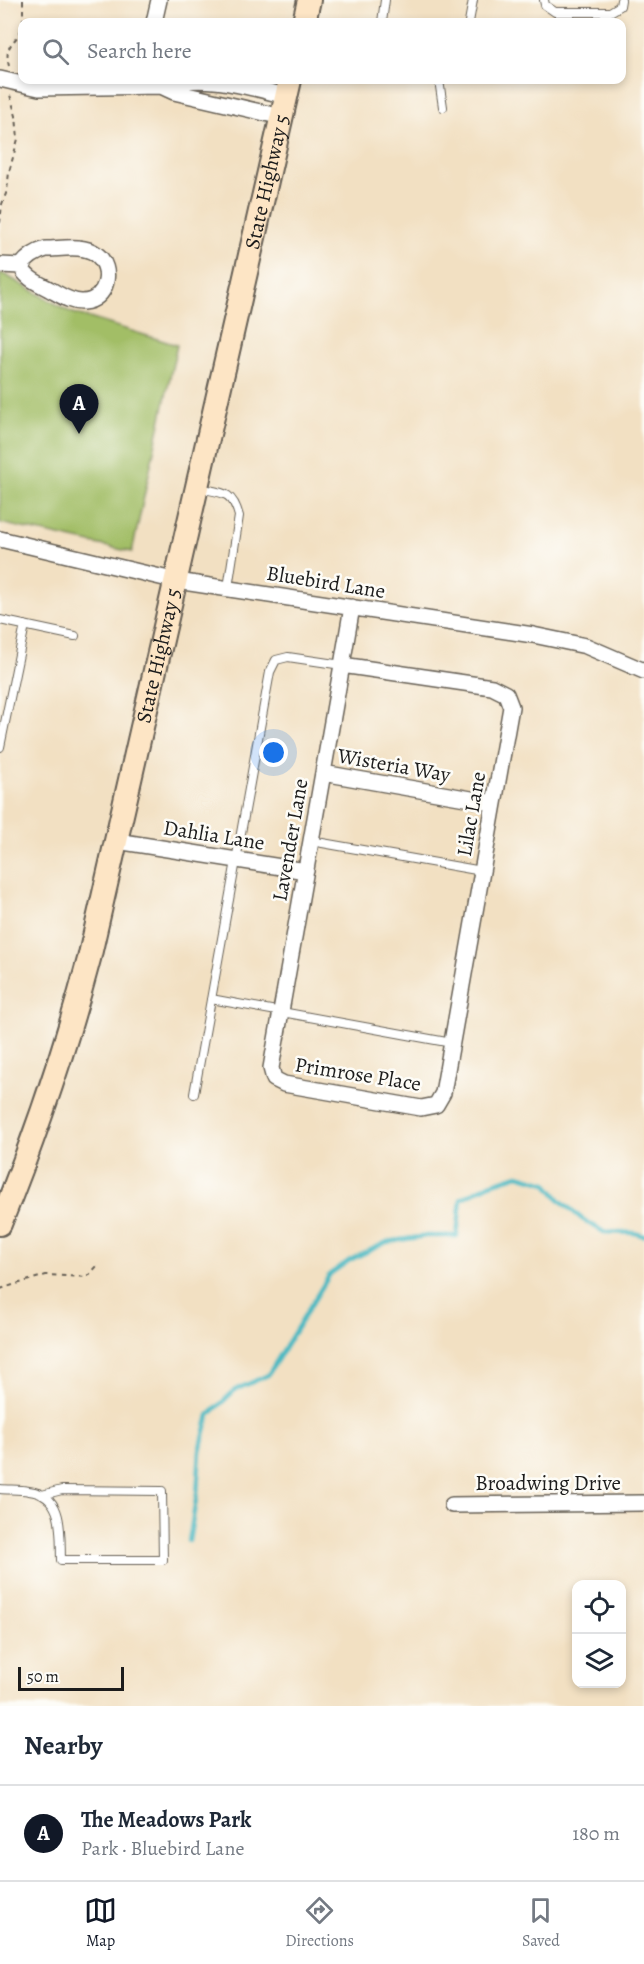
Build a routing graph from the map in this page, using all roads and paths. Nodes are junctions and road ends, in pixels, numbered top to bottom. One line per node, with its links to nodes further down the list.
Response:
1 (23, 0): 8 (path)
2 (159, 0): 9 (street)
3 (309, 0): 10 (main road)
4 (386, 0): 11 (lane)
5 (473, 0): 12 (lane)
6 (544, 0): 7 (lane)
7 (621, 0)
8 (25, 18)
9 (155, 18)
10 (305, 18)
11 (383, 18)
12 (470, 18)
13 (18, 36): 14 (path)
14 (5, 80): 21 (path)
15 (22, 84): 16 (street)
16 (152, 84): 19 (street)
17 (237, 84): 19 (street)
18 (440, 84): 20 (lane)
19 (286, 97): 24 (main road, State Highway 5)
20 (443, 107)
21 (0, 223)
22 (0, 265): 23 (street)
23 (21, 266): 23 (street)
24 (196, 488): 26 (main road, State Highway 5); 27 (lane)
25 (0, 539): 26 (street, Bluebird Lane)
26 (177, 581): 27 (street, Bluebird Lane); 37 (main road, State Highway 5)
27 (228, 588): 28 (street, Bluebird Lane)
28 (352, 608): 32 (street, Lavender Lane); 33 (street, Bluebird Lane)
29 (0, 620): 30 (lane)
30 (25, 625): 31 (lane); 34 (lane)
31 (75, 636)
32 (342, 665): 35 (street, Lavender Lane); 36 (street, Lilac Lane); 39 (lane)
33 (644, 671)
34 (0, 747)
35 (323, 773): 36 (street, Wisteria Way); 38 (street, Lavender Lane)
36 (494, 803): 41 (street, Lilac Lane)
37 (117, 841): 39 (street, Dahlia Lane); 48 (main road, State Highway 5)
38 (311, 841): 40 (street, Lavender Lane); 41 (lane)
39 (237, 860): 40 (street, Dahlia Lane); 42 (lane)
40 (306, 871): 43 (street, Lavender Lane)
41 (482, 871): 44 (street, Lilac Lane)
42 (212, 999): 43 (lane); 46 (lane)
43 (281, 1012): 44 (lane); 45 (street, Lavender Lane)
44 (452, 1043): 47 (street, Lilac Lane)
45 (274, 1079): 47 (street, Primrose Place)
46 (194, 1094)
47 (436, 1105)
48 (0, 1224)
49 (99, 1264): 50 (path)
50 (0, 1290)
51 (0, 1489): 52 (lane)
52 (42, 1495): 52 (lane)
53 (644, 1503): 54 (street, Broadwing Drive)
54 (452, 1505)

